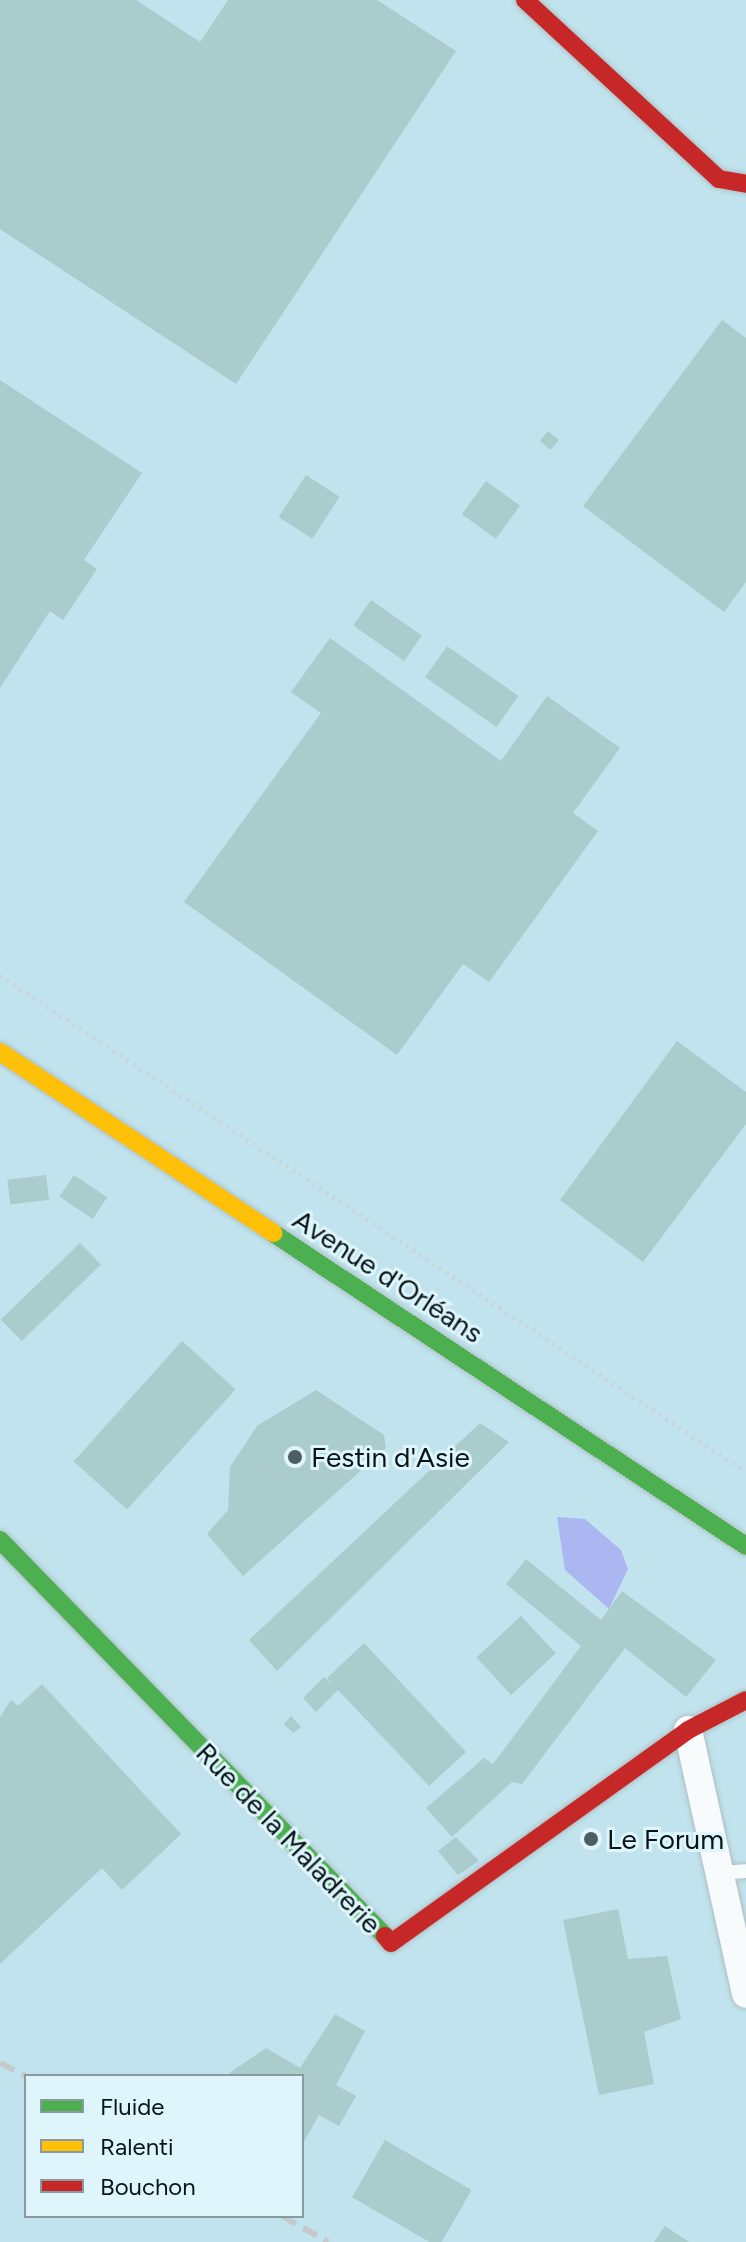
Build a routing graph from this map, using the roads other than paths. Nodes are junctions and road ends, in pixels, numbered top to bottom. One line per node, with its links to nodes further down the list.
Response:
1 (525, 0): 2 (street)
2 (746, 184)
3 (0, 1052): 5 (street, Avenue d'Orléans)
4 (0, 1540): 7 (street, Rue de la Maladrerie)
5 (746, 1546)
6 (746, 1700): 7 (street, Rue de la Maladrerie)
7 (688, 1730): 8 (street)
8 (733, 1872): 9 (street)
9 (746, 1994)

